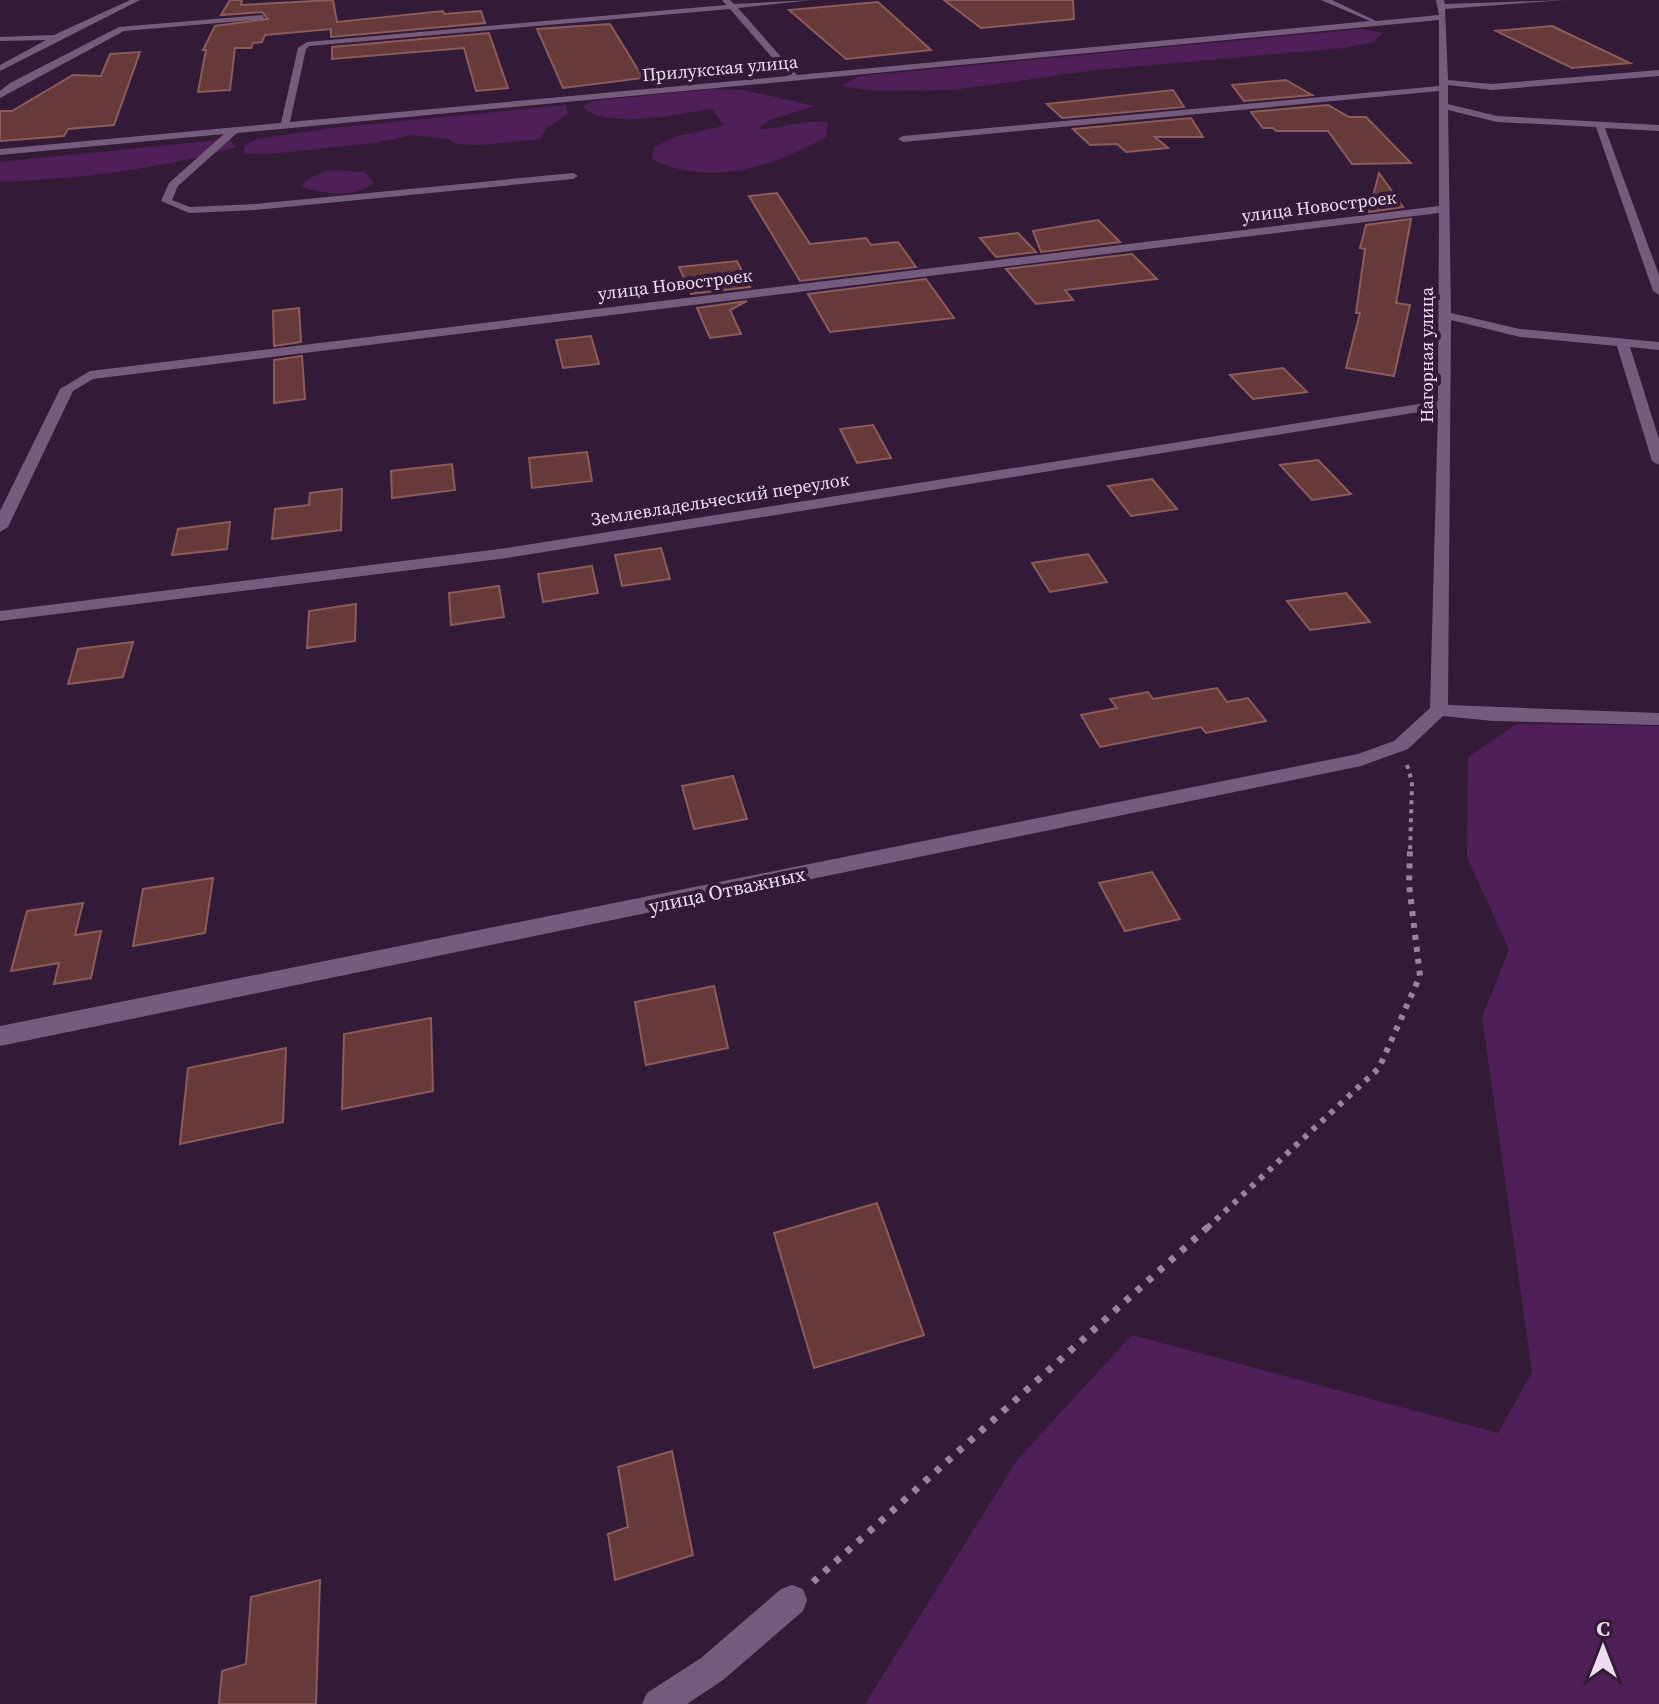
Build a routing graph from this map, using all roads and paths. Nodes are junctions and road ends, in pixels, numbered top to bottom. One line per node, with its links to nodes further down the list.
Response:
1 (136, 0): 9 (street)
2 (808, 0): 5 (street)
3 (1325, 0): 8 (street)
4 (1562, 0): 6 (street, Прилукская улица)
5 (729, 3): 13 (street); 17 (street)
6 (1442, 8): 8 (street, Прилукская улица); 14 (street, Нагорная улица)
7 (262, 17): 15 (street)
8 (1377, 22): 13 (street, Прилукская улица)
9 (57, 37): 10 (street); 11 (street)
10 (0, 39)
11 (0, 68)
12 (1659, 73): 14 (street)
13 (794, 77): 17 (street, Прилукская улица)
14 (1443, 85): 16 (street, Нагорная улица); 21 (street)
15 (0, 95)
16 (1443, 106): 18 (street); 24 (street, Нагорная улица)
17 (285, 125): 20 (street, Прилукская улица)
18 (1600, 126): 19 (street); 25 (street)
19 (1659, 128)
20 (234, 130): 22 (street, Прилукская улица); 23 (street)
21 (903, 139)
22 (0, 152)
23 (573, 176)
24 (1444, 209): 26 (street, Нагорная улица); 31 (street, улица Новостроек)
25 (1659, 291)
26 (1444, 315): 27 (street); 29 (street, Нагорная улица)
27 (1622, 343): 28 (street); 30 (street)
28 (1659, 346)
29 (1445, 404): 32 (street, Землевладельческий переулок); 33 (street, Нагорная улица)
30 (1659, 461)
31 (0, 527)
32 (0, 616)
33 (1439, 710): 34 (street); 35 (street, улица Отважных)
34 (1659, 719)
35 (1401, 745): 36 (street, улица Отважных); 37 (path)
36 (0, 1036)
37 (792, 1600): 38 (street)
38 (658, 1704)

